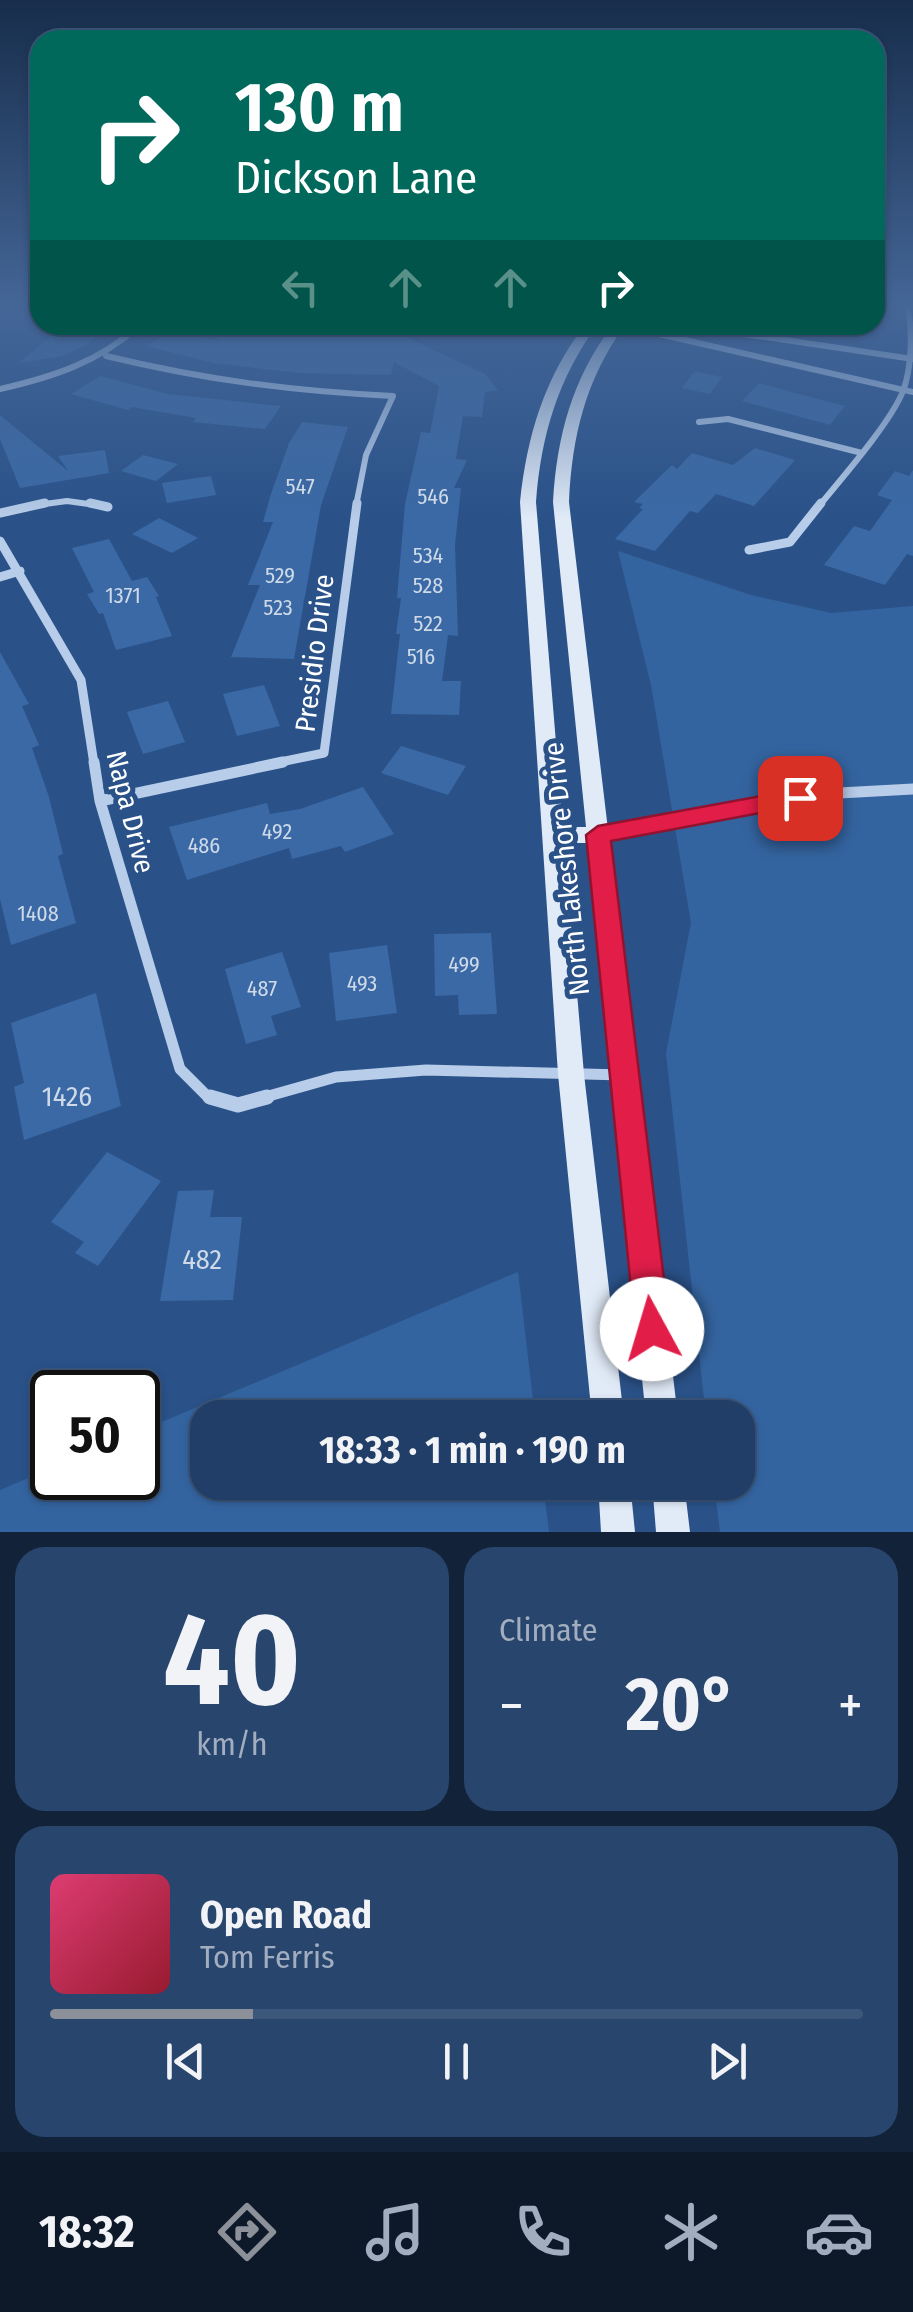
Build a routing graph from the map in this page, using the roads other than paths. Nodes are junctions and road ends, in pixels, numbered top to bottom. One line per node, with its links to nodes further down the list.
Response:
1 (54, 376): 6 (street)
2 (188, 376): 17 (street, Presidio Drive)
3 (558, 376): 18 (main road, North Lakeshore Drive)
4 (587, 376): 19 (main road, North Lakeshore Drive)
5 (831, 376): 7 (street)
6 (0, 388)
7 (908, 392): 9 (street)
8 (699, 422): 9 (street)
9 (862, 453): 13 (street)
10 (108, 507): 11 (street)
11 (0, 514)
12 (0, 541): 14 (street, Napa Drive)
13 (749, 550)
14 (20, 572): 15 (street); 17 (street, Napa Drive)
15 (0, 577)
16 (913, 789): 19 (street)
17 (100, 801): 20 (street, Napa Drive)
18 (553, 835): 19 (main road); 20 (main road, North Lakeshore Drive)
19 (598, 835): 21 (main road, North Lakeshore Drive)
20 (571, 1074): 21 (street); 22 (main road, North Lakeshore Drive)
21 (624, 1075): 23 (main road, North Lakeshore Drive)
22 (607, 1400)
23 (660, 1400)
24 (615, 1500): 26 (main road)
25 (670, 1500): 27 (main road)
26 (618, 1532)
27 (673, 1532)

